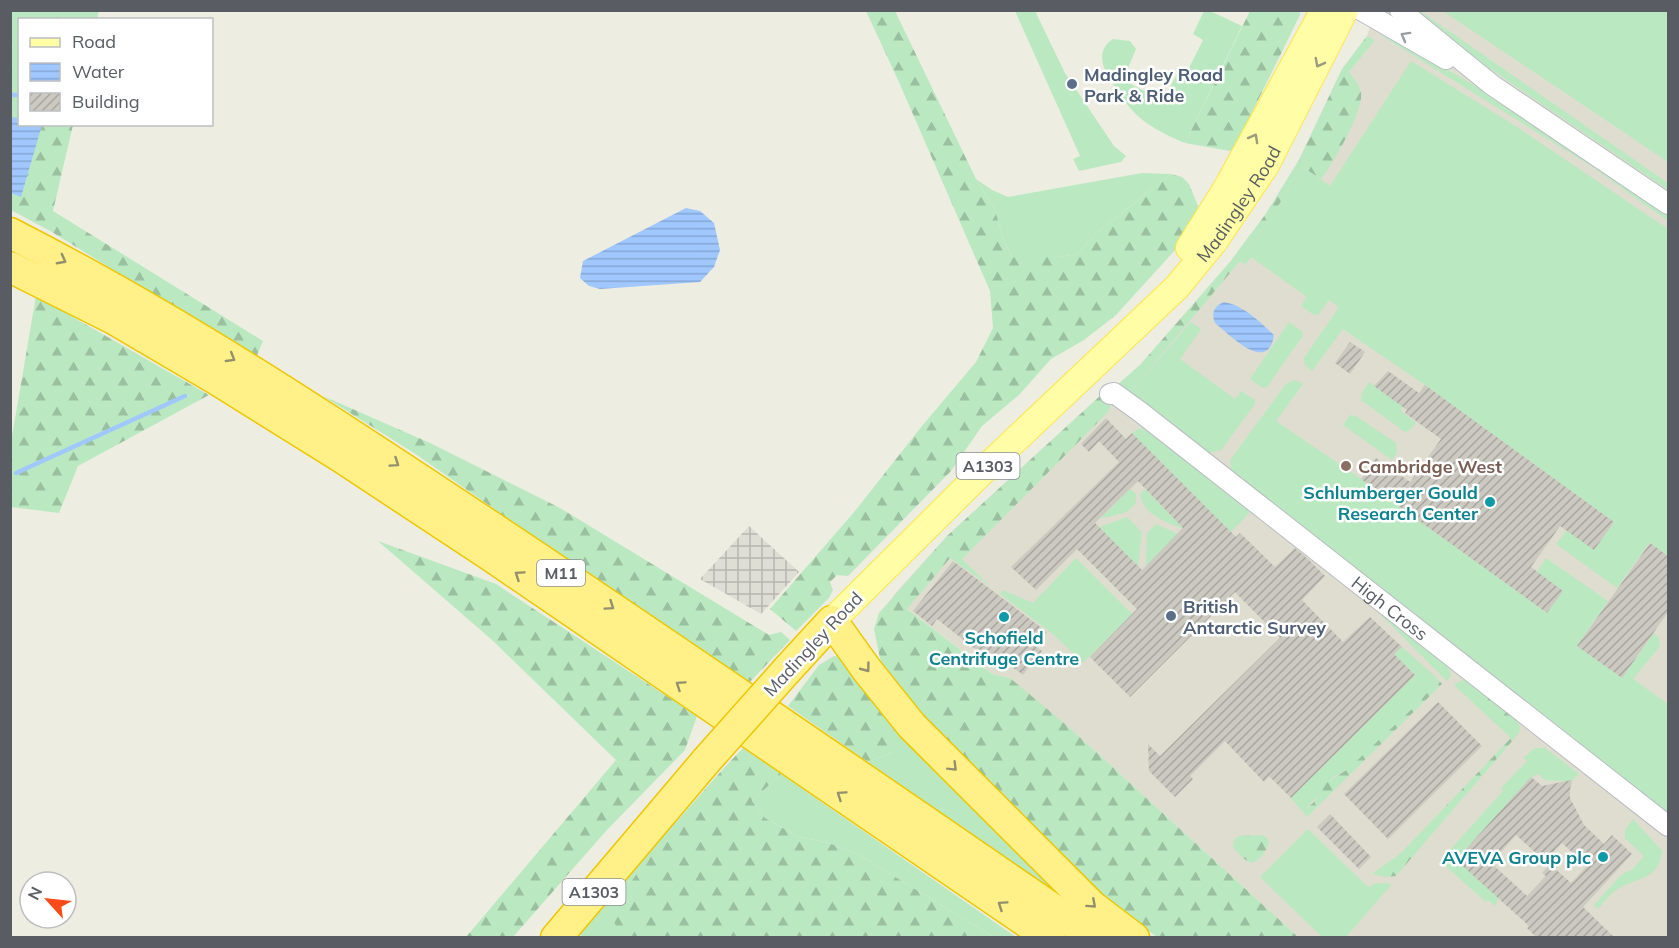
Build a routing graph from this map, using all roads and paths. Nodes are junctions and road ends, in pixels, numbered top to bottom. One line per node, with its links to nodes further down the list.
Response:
1 (1324, 10): 9 (main road, Madingley Road / A1303, one-way to 1)
2 (1345, 10): 9 (main road, Madingley Road / A1303, one-way to 9)
3 (1361, 10): 5 (street, one-way to 3)
4 (1400, 10): 5 (street)
5 (1492, 85): 6 (street)
6 (1668, 204)
7 (10, 233): 15 (highway, M11, one-way to 15)
8 (10, 267): 14 (highway, M11, one-way to 8)
9 (1090, 369): 11 (main road, Madingley Road / A1303)
10 (1110, 394): 12 (street, High Cross)
11 (832, 621): 13 (highway, Madingley Road / A1303, bridge); 16 (highway, one-way to 16)
12 (1668, 826)
13 (556, 938)
14 (1050, 938)
15 (1095, 938)
16 (1134, 938)

